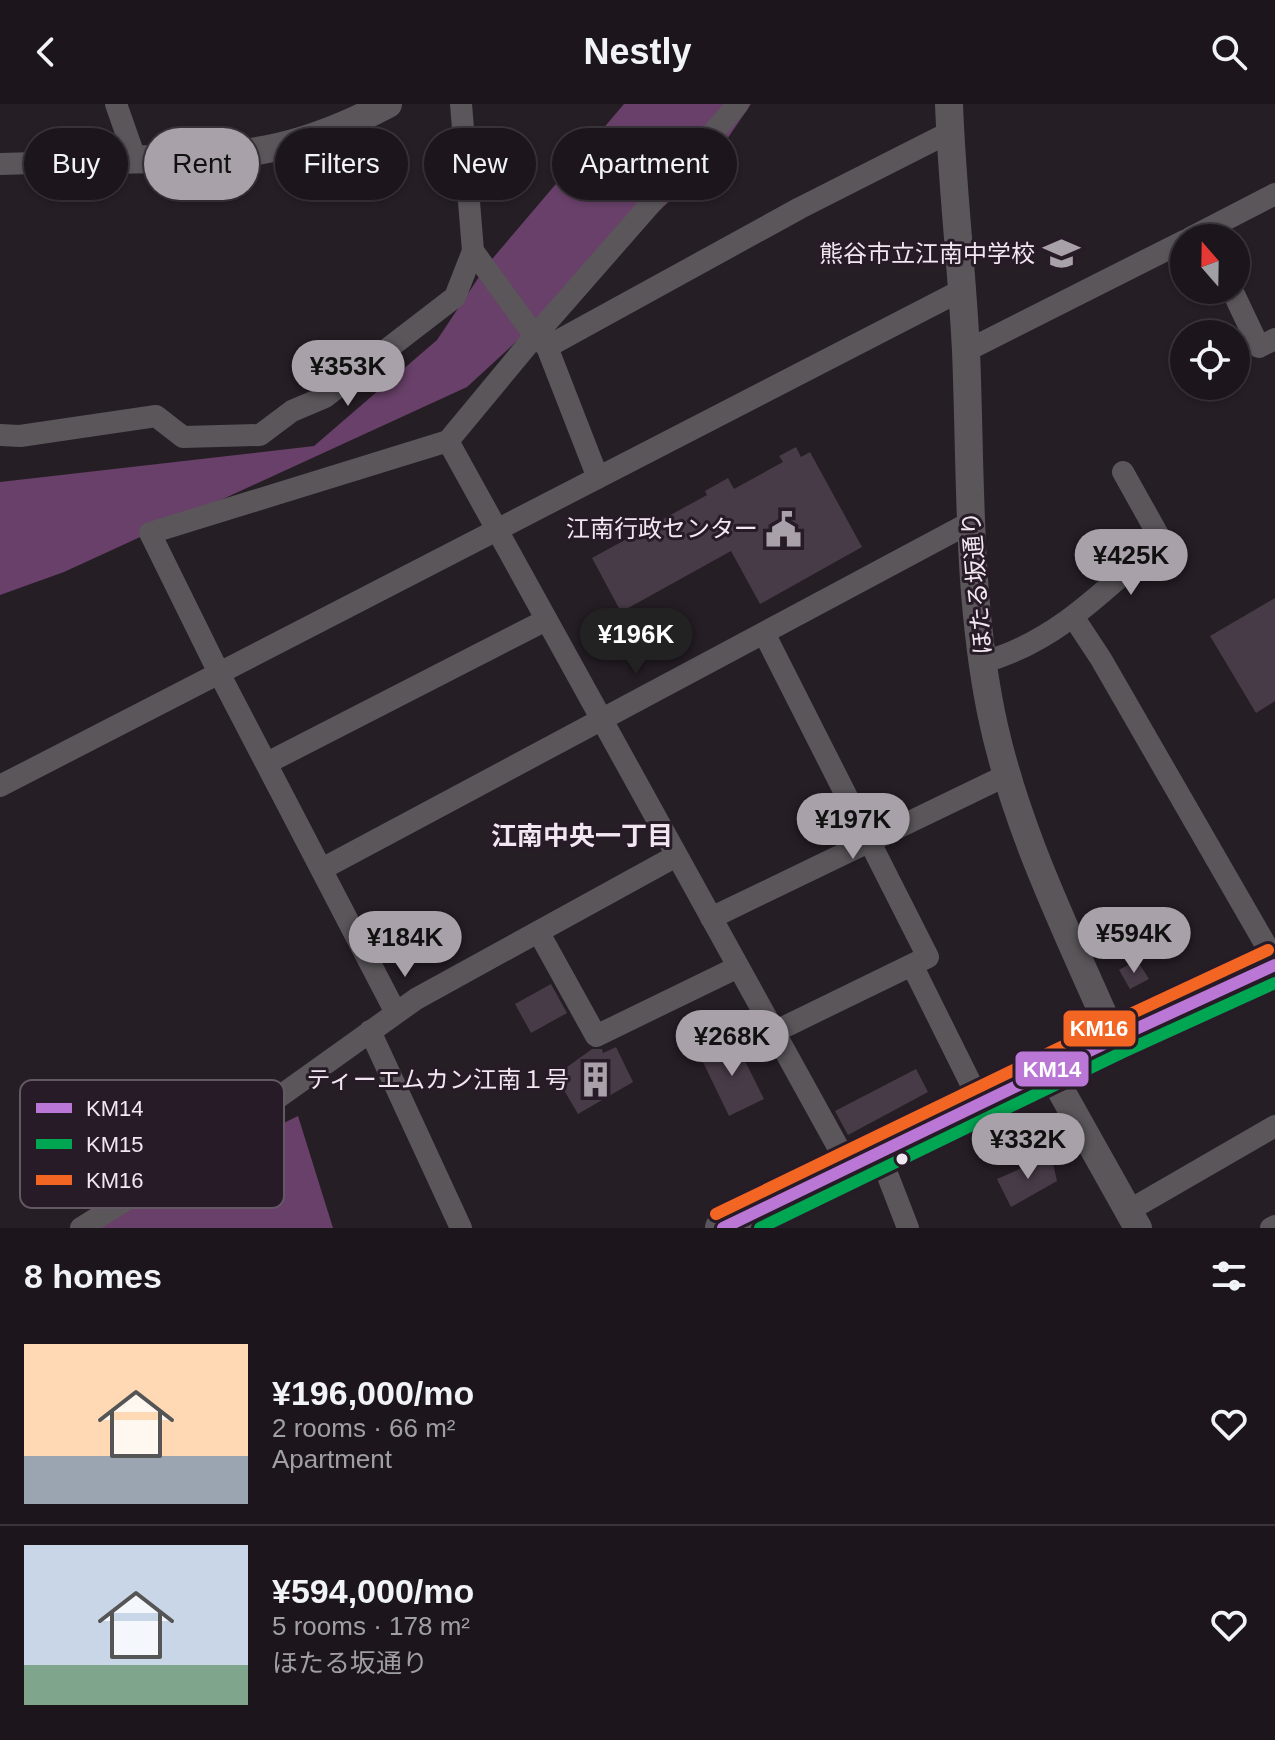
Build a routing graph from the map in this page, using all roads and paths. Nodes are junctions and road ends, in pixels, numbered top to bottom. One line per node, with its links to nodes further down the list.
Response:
1 (116, 104): 7 (street)
2 (388, 104): 7 (street)
3 (461, 104): 13 (street)
4 (738, 104): 17 (street)
5 (950, 118): 14 (street, ほたる坂通り); 17 (street)
6 (128, 158): 7 (street)
7 (135, 158)
8 (24, 163): 9 (street)
9 (0, 164)
10 (1275, 194): 11 (street)
11 (1221, 224)
12 (1170, 248): 18 (street)
13 (473, 251): 17 (street); 19 (street)
14 (962, 290): 18 (street, ほたる坂通り); 22 (street)
15 (1239, 304): 16 (street)
16 (1275, 339)
17 (541, 342): 20 (street); 22 (street)
18 (966, 351): 23 (street, ほたる坂通り)
19 (0, 435)
20 (448, 441): 24 (street); 29 (street)
21 (1123, 472): 25 (street)
22 (598, 478): 24 (street)
23 (971, 522): 27 (street); 28 (street, ほたる坂通り)
24 (496, 530): 26 (street); 29 (street)
25 (1074, 618): 28 (street); 39 (street)
26 (546, 620): 30 (street); 31 (street)
27 (764, 633): 30 (street); 34 (street)
28 (983, 662): 32 (street, ほたる坂通り)
29 (219, 673): 31 (street); 33 (street)
30 (601, 720): 35 (street); 36 (street)
31 (267, 763): 36 (street)
32 (1007, 775): 34 (street); 45 (street, ほたる坂通り)
33 (0, 786)
34 (870, 842): 37 (street); 40 (street)
35 (676, 856): 37 (street); 38 (street)
36 (322, 869): 42 (street)
37 (711, 918): 41 (street)
38 (539, 933): 41 (street); 42 (street)
39 (1275, 963): 45 (main road)
40 (912, 965): 44 (street); 48 (street)
41 (738, 967): 44 (street)
42 (396, 1013): 43 (street)
43 (370, 1031): 47 (street); 54 (street)
44 (774, 1032): 50 (street)
45 (1114, 1039): 46 (main road)
46 (1050, 1071): 48 (main road); 52 (street)
47 (284, 1093)
48 (981, 1104): 50 (main road)
49 (1275, 1126): 52 (street)
50 (864, 1160): 55 (main road); 56 (street)
51 (113, 1208): 53 (street)
52 (1133, 1220)
53 (81, 1228)
54 (461, 1228)
55 (723, 1228)
56 (908, 1228)

